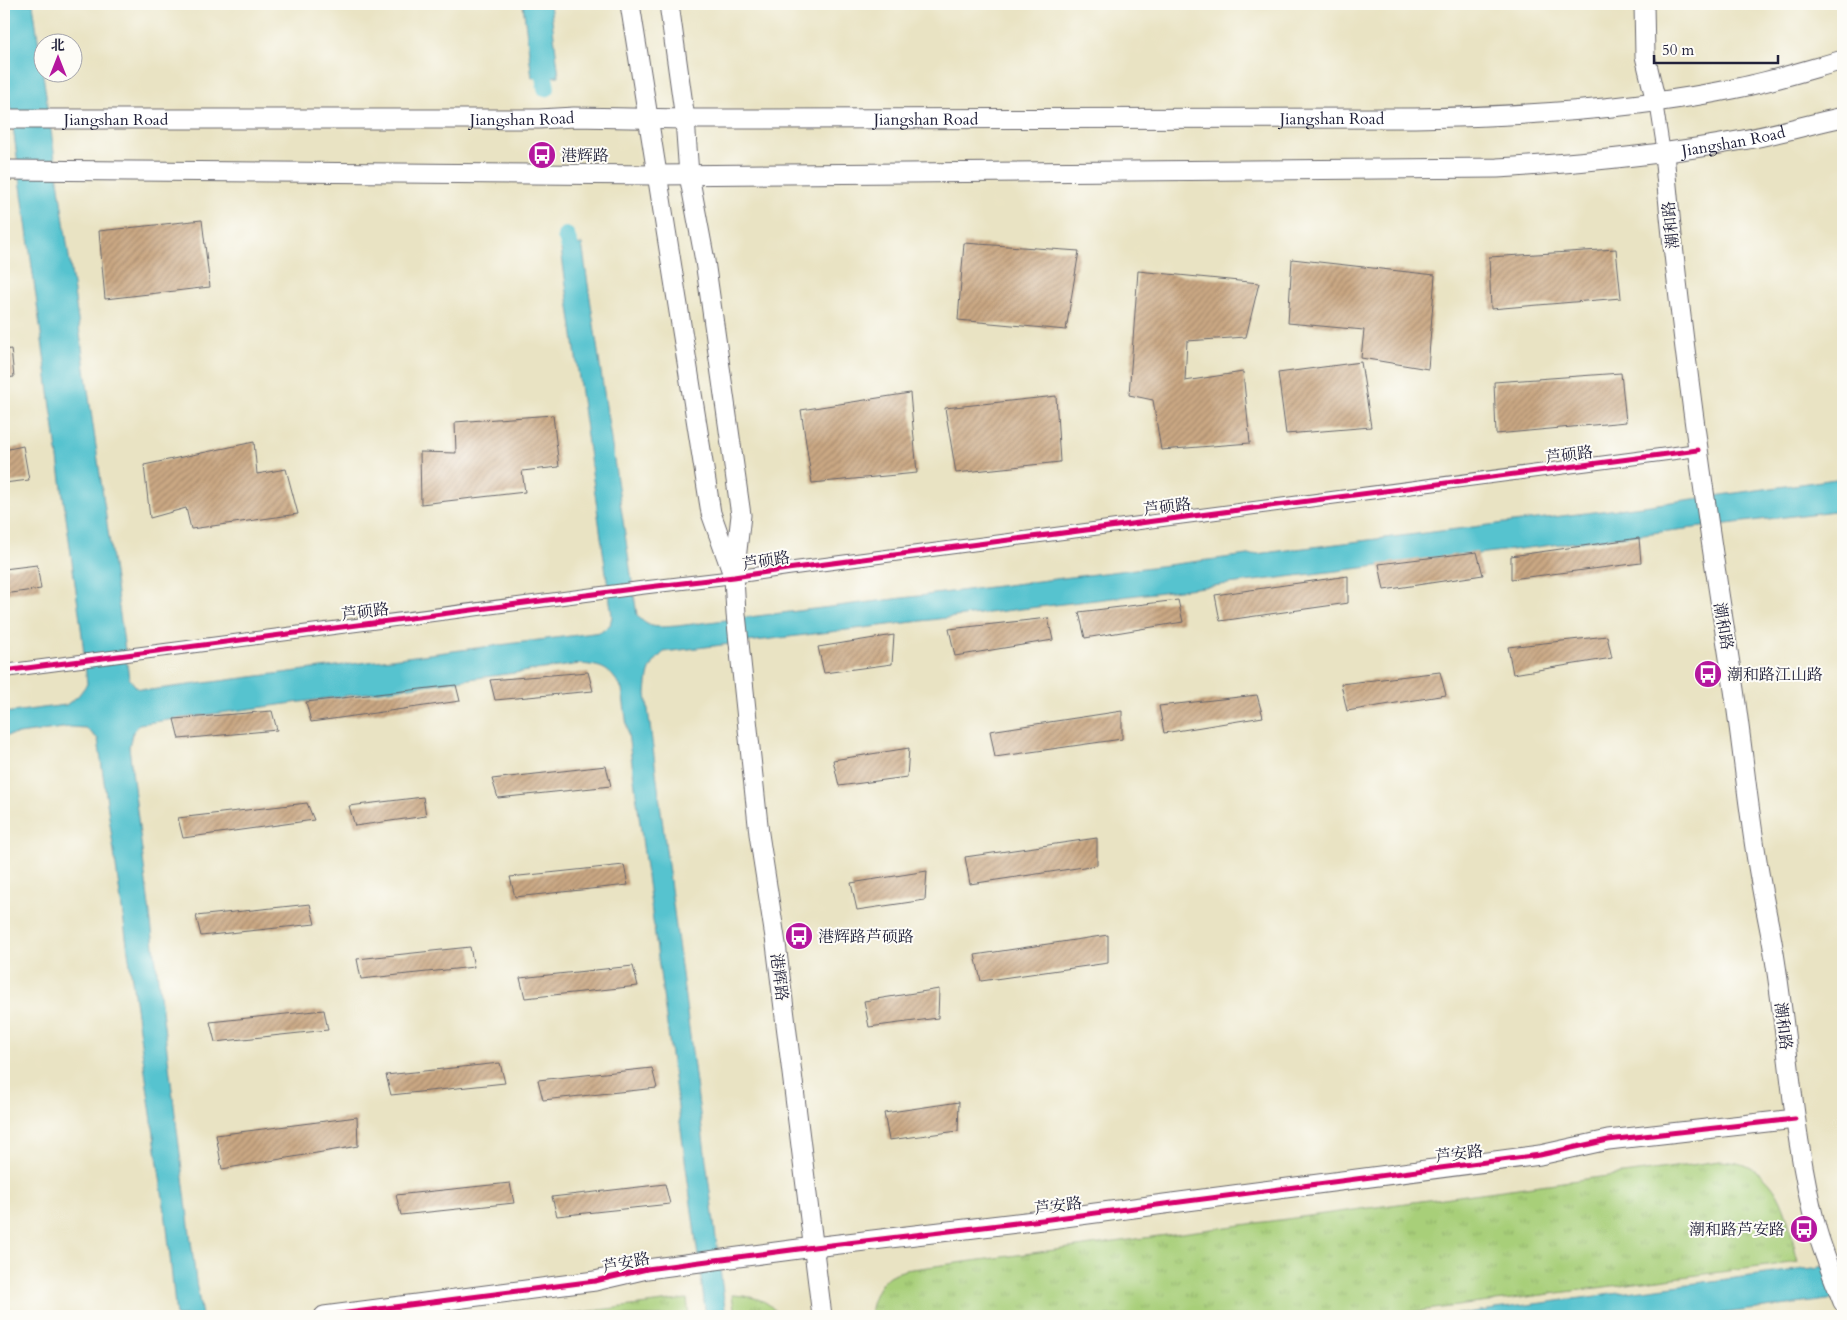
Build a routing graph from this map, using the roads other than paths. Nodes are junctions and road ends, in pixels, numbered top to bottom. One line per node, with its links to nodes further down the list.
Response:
1 (630, 4): 8 (main road, 港辉路)
2 (669, 4): 9 (main road, 港辉路)
3 (1644, 4): 5 (main road, 潮和路)
4 (1843, 60): 5 (main road, Jiangshan Road)
5 (1656, 102): 9 (main road, Jiangshan Road); 10 (street, 潮和路)
6 (1843, 117): 10 (main road, Jiangshan Road)
7 (4, 118): 8 (main road, Jiangshan Road)
8 (648, 118): 9 (main road, Jiangshan Road); 12 (main road, 港辉路)
9 (685, 118): 13 (main road, 港辉路)
10 (1664, 153): 13 (main road, Jiangshan Road); 14 (main road, 潮和路)
11 (6, 170): 12 (main road, Jiangshan Road)
12 (657, 175): 13 (main road, Jiangshan Road); 15 (main road, 港辉路)
13 (689, 175): 15 (main road, 港辉路)
14 (1698, 450): 15 (street, 芦硕路); 17 (main road, 潮和路)
15 (734, 577): 16 (street, 芦硕路); 18 (main road, 港辉路)
16 (4, 671)
17 (1795, 1119): 18 (main road, 芦安路); 19 (main road, 潮和路)
18 (814, 1247): 20 (main road, 芦安路); 21 (main road, 港辉路)
19 (1843, 1302)
20 (324, 1316)
21 (822, 1316)

